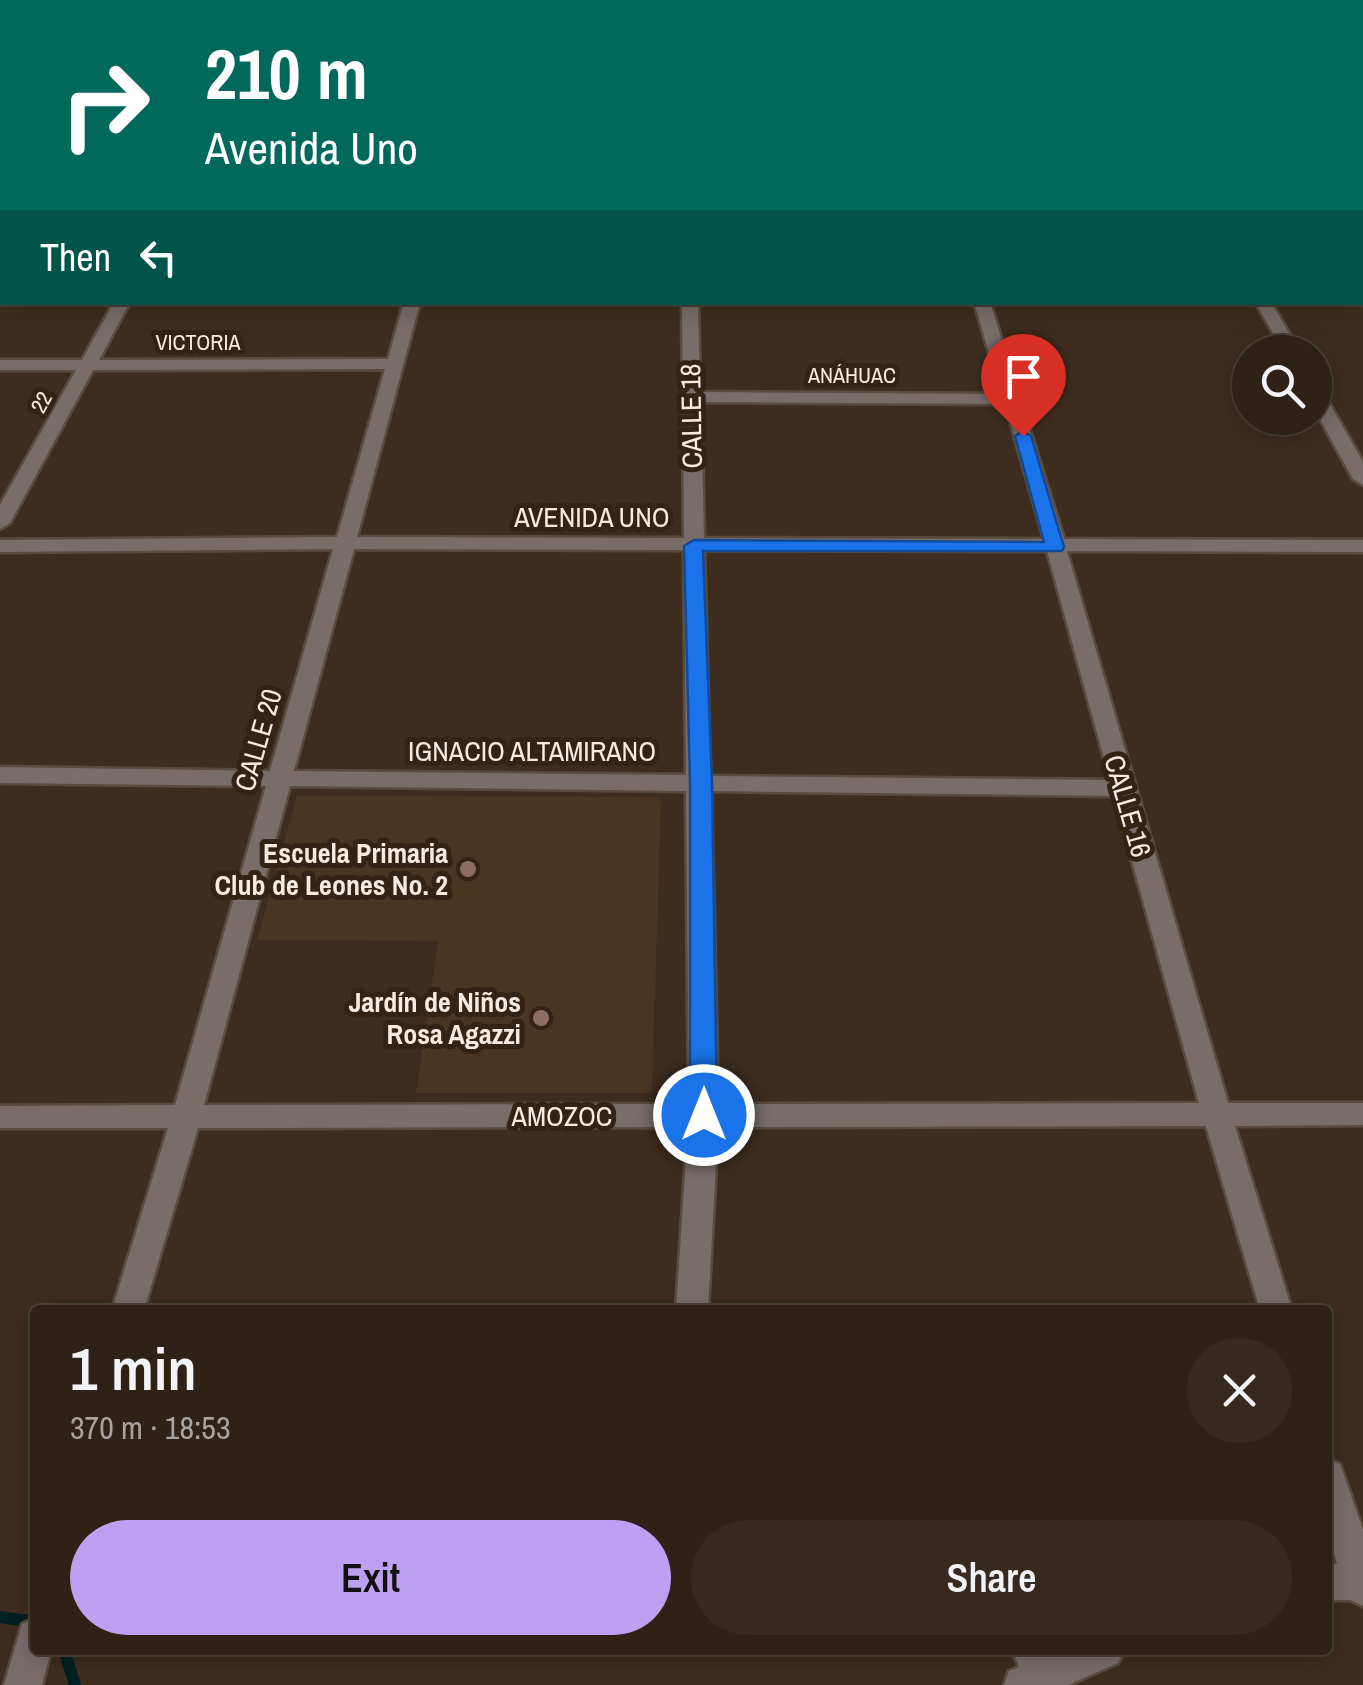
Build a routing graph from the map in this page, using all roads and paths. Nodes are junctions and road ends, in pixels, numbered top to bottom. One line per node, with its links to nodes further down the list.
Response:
1 (120, 305): 8 (street, 22)
2 (411, 305): 7 (street, CALLE 20)
3 (690, 305): 10 (street, CALLE 18)
4 (983, 305): 11 (street, CALLE 16)
5 (1265, 305): 6 (street)
6 (1282, 335)
7 (395, 364): 8 (street, VICTORIA); 15 (street, CALLE 20)
8 (86, 365): 9 (street, VICTORIA); 14 (street, 22)
9 (0, 366)
10 (690, 396): 11 (street, ANÁHUAC); 17 (street, CALLE 18)
11 (1012, 399): 19 (street, CALLE 16)
12 (1332, 424): 13 (street)
13 (1363, 479)
14 (0, 523)
15 (347, 543): 16 (street, AVENIDA UNO); 17 (street, AVENIDA UNO); 21 (street, CALLE 20)
16 (0, 546)
17 (694, 546): 19 (street, AVENIDA UNO); 22 (street, CALLE 18)
18 (1363, 546): 19 (street, AVENIDA UNO)
19 (1055, 547): 23 (street, CALLE 16)
20 (0, 775): 21 (street, IGNACIO ALTAMIRANO)
21 (278, 780): 22 (street, IGNACIO ALTAMIRANO); 27 (street, CALLE 20)
22 (701, 782): 23 (street, IGNACIO ALTAMIRANO); 26 (street, CALLE 18)
23 (1123, 788): 24 (street, CALLE 16)
24 (1214, 1114): 25 (street, AMOZOC); 26 (street, AMOZOC); 31 (street, CALLE 16)
25 (1363, 1114)
26 (704, 1115): 27 (street, AMOZOC); 30 (street, CALLE 18)
27 (186, 1117): 28 (street, AMOZOC); 29 (street, CALLE 20)
28 (0, 1118)
29 (130, 1305)
30 (692, 1305)
31 (1274, 1305)
32 (1332, 1493): 33 (street)
33 (1354, 1584)
34 (30, 1655): 37 (street)
35 (1087, 1655): 36 (street)
36 (1032, 1670)
37 (23, 1685)

